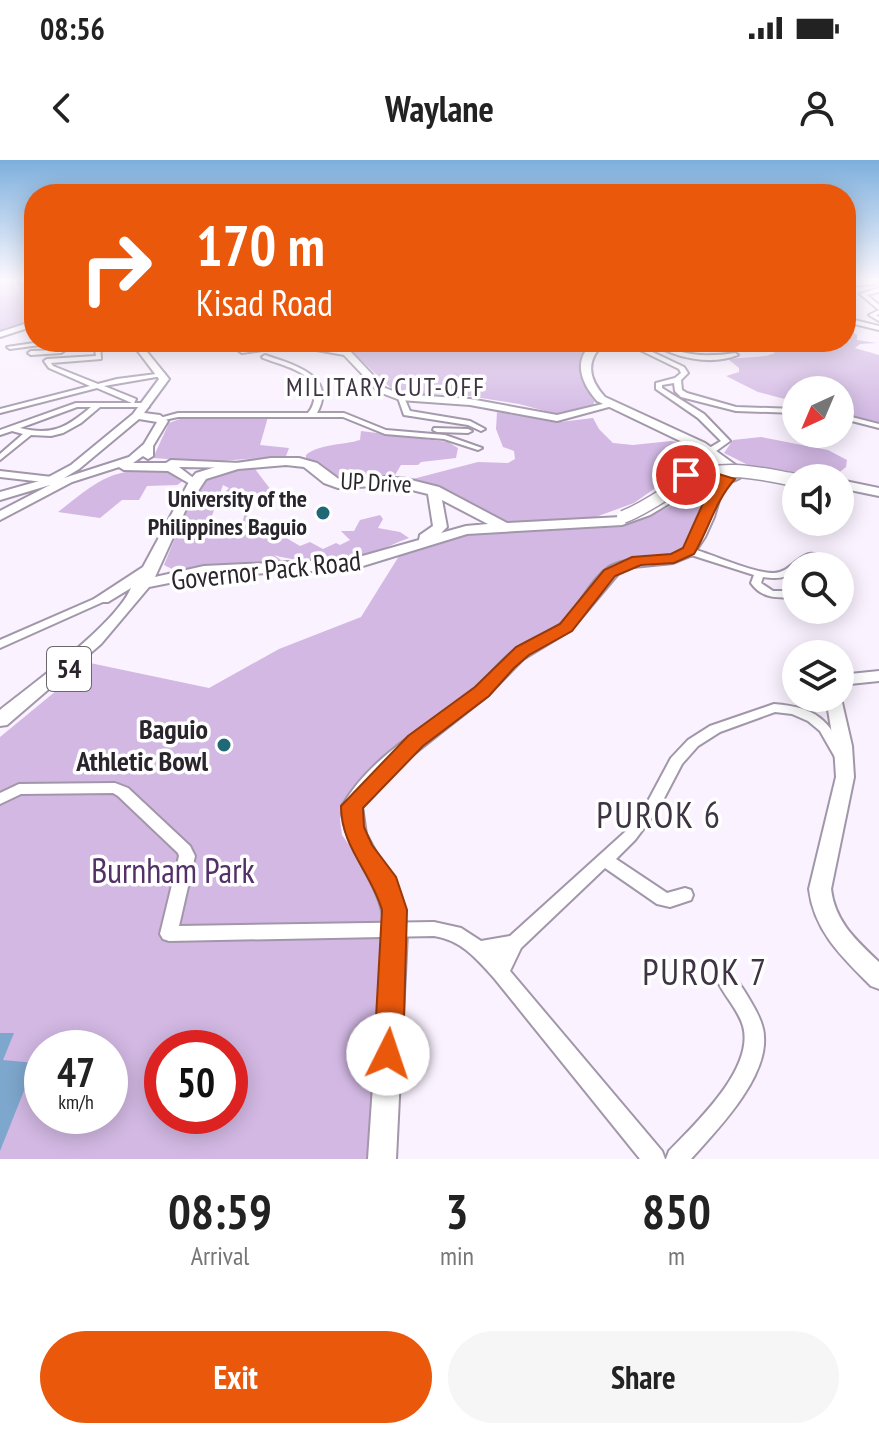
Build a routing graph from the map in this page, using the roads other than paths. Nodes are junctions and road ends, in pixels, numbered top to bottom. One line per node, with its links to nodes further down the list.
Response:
1 (21, 328): 2 (main road)
2 (0, 335)
3 (24, 346): 4 (street)
4 (10, 347)
5 (47, 352): 15 (street)
6 (61, 352): 18 (street)
7 (99, 352): 18 (street)
8 (143, 352): 19 (main road)
9 (275, 352): 31 (street)
10 (341, 352): 16 (main road)
11 (350, 352): 16 (street)
12 (588, 352): 27 (highway)
13 (653, 352): 20 (street)
14 (683, 352): 17 (street)
15 (20, 354)
16 (349, 355): 23 (main road)
17 (735, 355)
18 (57, 360): 21 (street)
19 (162, 374): 21 (street); 22 (main road)
20 (677, 380): 29 (street); 48 (street)
21 (98, 386): 24 (street); 28 (street)
22 (156, 393): 24 (street); 30 (main road)
23 (400, 397): 27 (main road); 35 (street)
24 (125, 398): 26 (street); 30 (street)
25 (99, 404): 26 (street); 38 (street); 41 (street)
26 (113, 404): 30 (street)
27 (607, 406): 48 (highway)
28 (0, 411)
29 (782, 411)
30 (142, 413): 32 (main road); 49 (main road)
31 (311, 414): 32 (street); 34 (street)
32 (160, 419): 42 (main road)
33 (854, 420): 36 (street)
34 (362, 423): 35 (street); 43 (street)
35 (433, 424): 37 (street); 37 (street)
36 (879, 426)
37 (469, 427): 39 (street)
38 (12, 429): 40 (street); 41 (street)
39 (481, 429)
40 (0, 431)
41 (29, 433): 44 (street)
42 (148, 446): 45 (main road); 45 (main road)
43 (478, 448)
44 (0, 458)
45 (138, 463): 46 (main road); 49 (main road); 50 (main road)
46 (204, 470): 50 (highway, UP Drive); 54 (highway, UP Drive)
47 (0, 474): 52 (street)
48 (724, 474): 51 (main road, bridge); 59 (highway, Governor Pack Road / 54); 59 (highway); 61 (main road, bridge); 61 (highway, Governor Pack Road / 54); 64 (main road)
49 (70, 478): 52 (main road)
50 (189, 478): 63 (highway)
51 (782, 479)
52 (53, 483): 55 (main road); 58 (main road)
53 (854, 488): 56 (main road)
54 (434, 490): 62 (highway, UP Drive); 65 (highway)
55 (20, 491): 57 (main road); 58 (main road)
56 (879, 492)
57 (0, 496)
58 (35, 496): 60 (main road)
59 (676, 496): 61 (highway, Governor Pack Road / 54)
60 (0, 516)
61 (589, 522): 62 (highway, Governor Pack Road / 54)
62 (503, 527): 65 (highway, Governor Pack Road / 54)
63 (162, 550): 66 (highway); 69 (highway)
64 (689, 551): 67 (street); 81 (main road)
65 (338, 565): 66 (highway, Governor Pack Road / 54)
66 (204, 571): 69 (highway, Governor Pack Road / 54)
67 (759, 574): 68 (street); 70 (street)
68 (782, 574)
69 (127, 593): 71 (street); 75 (highway, 54); 76 (highway, 54)
70 (782, 595)
71 (0, 644)
72 (879, 676): 73 (main road)
73 (854, 679)
74 (836, 712): 77 (main road)
75 (0, 720)
76 (0, 728)
77 (844, 760): 79 (street); 85 (main road)
78 (0, 799): 81 (street)
79 (605, 860): 80 (street); 82 (street)
80 (685, 895)
81 (395, 930): 83 (street); 87 (main road)
82 (515, 943): 83 (street); 84 (street)
83 (480, 949): 84 (street)
84 (500, 972): 88 (street)
85 (879, 978)
86 (727, 982): 89 (street)
87 (382, 1159)
88 (654, 1159)
89 (677, 1159)

